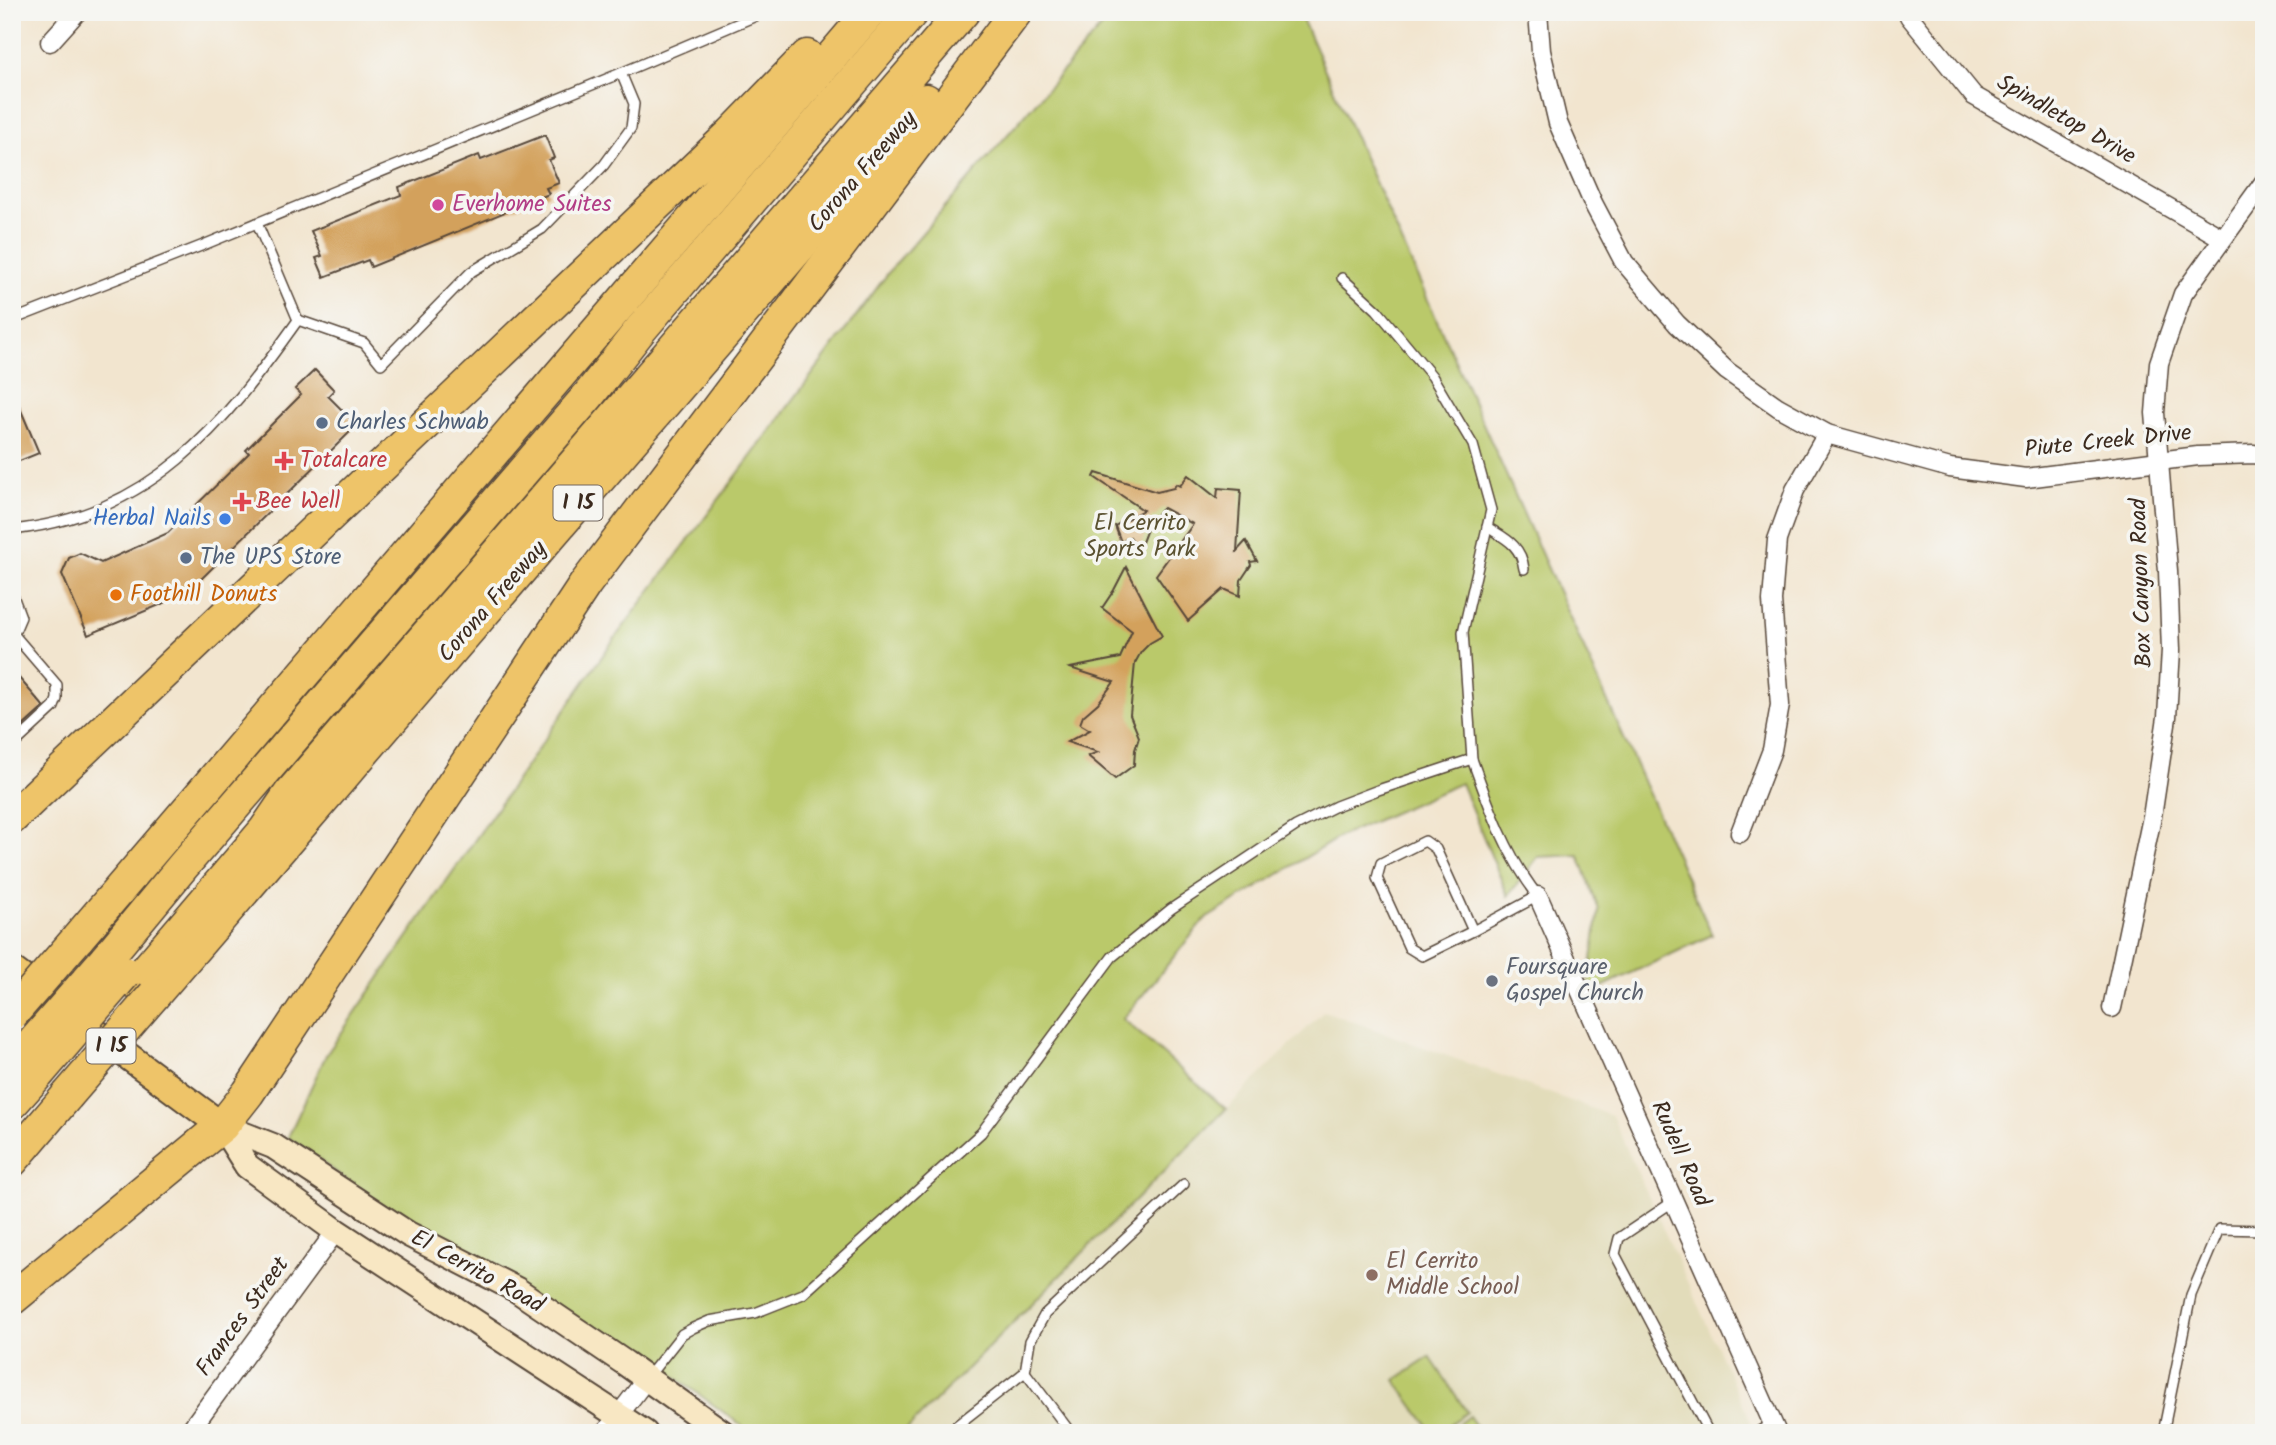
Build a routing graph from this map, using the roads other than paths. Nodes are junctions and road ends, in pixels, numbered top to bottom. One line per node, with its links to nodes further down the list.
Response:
1 (77, 12): 11 (street)
2 (849, 12): 31 (highway)
3 (870, 12): 28 (highway)
4 (912, 12): 19 (highway)
5 (963, 12): 36 (highway)
6 (1003, 12): 36 (highway, Corona Freeway / I 15)
7 (1016, 12): 41 (highway)
8 (1538, 12): 20 (street, Piute Creek Drive)
9 (758, 15): 12 (lane)
10 (1909, 16): 15 (street, Spindletop Drive)
11 (50, 42)
12 (621, 73): 14 (lane); 18 (lane)
13 (2264, 181): 15 (street, Box Canyon Road)
14 (257, 223): 17 (lane); 18 (lane)
15 (2222, 238): 22 (street, Box Canyon Road)
16 (1342, 278): 23 (lane)
17 (12, 320)
18 (298, 320): 24 (lane)
19 (641, 329): 28 (highway); 36 (highway)
20 (1827, 434): 22 (street, Piute Creek Drive); 32 (street)
21 (2264, 456): 22 (street, Piute Creek Drive)
22 (2161, 459): 37 (street, Box Canyon Road)
23 (1487, 527): 25 (lane); 30 (lane)
24 (12, 530)
25 (1524, 569)
26 (12, 593): 27 (lane)
27 (13, 637): 29 (lane)
28 (316, 660): 38 (highway, bridge)
29 (12, 746)
30 (1472, 759): 33 (lane); 50 (lane)
31 (12, 818)
32 (1740, 833)
33 (1538, 896): 34 (lane); 45 (street, Rudell Road)
34 (1473, 931): 34 (lane)
35 (12, 970): 41 (main road, El Cerrito Road)
36 (130, 978): 39 (highway, Corona Freeway / I 15, bridge); 39 (highway, bridge)
37 (2112, 1008)
38 (12, 1014)
39 (37, 1076): 40 (highway); 42 (highway); 43 (highway, Corona Freeway / I 15)
40 (12, 1103)
41 (222, 1126): 47 (main road, El Cerrito Road); 48 (highway); 50 (main road, El Cerrito Road)
42 (12, 1128)
43 (12, 1161)
44 (1184, 1184): 49 (lane)
45 (1674, 1201): 52 (street, Rudell Road); 58 (lane)
46 (2264, 1230): 60 (lane)
47 (336, 1231): 51 (main road, El Cerrito Road); 53 (street, Frances Street)
48 (12, 1299)
49 (1025, 1372): 56 (lane); 57 (lane)
50 (647, 1378): 51 (street); 55 (main road, El Cerrito Road)
51 (612, 1424): 54 (main road, El Cerrito Road)
52 (1775, 1428): 59 (lane)
53 (188, 1433)
54 (645, 1433)
55 (723, 1433)
56 (947, 1433)
57 (1071, 1433)
58 (1709, 1433)
59 (1756, 1433)
60 (2163, 1433)

